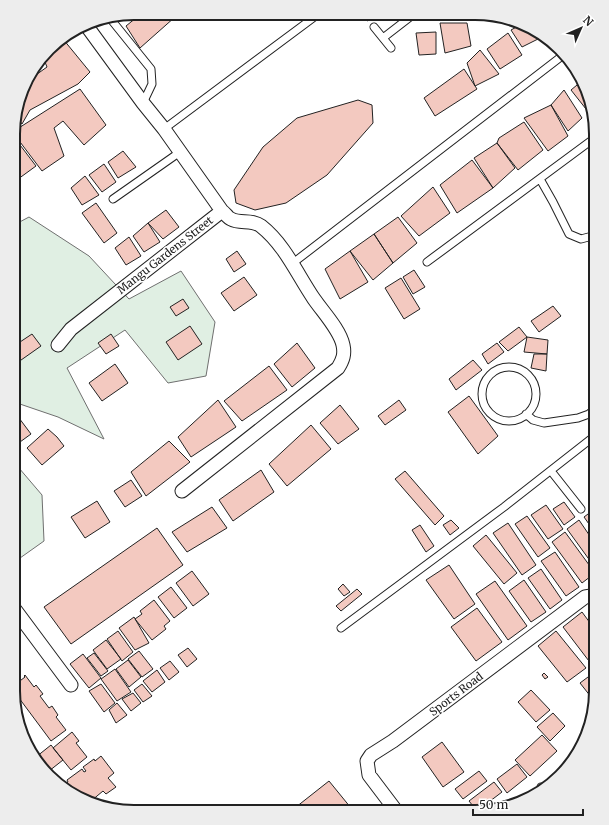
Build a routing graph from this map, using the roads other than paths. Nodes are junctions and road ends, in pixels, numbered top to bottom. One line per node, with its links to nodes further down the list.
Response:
1 (312, 20): 10 (lane)
2 (406, 20): 6 (lane)
3 (113, 22): 9 (lane)
4 (374, 27): 6 (lane)
5 (89, 29): 9 (street)
6 (382, 38): 7 (lane)
7 (391, 48)
8 (560, 58): 18 (lane)
9 (143, 103): 10 (street)
10 (164, 129): 12 (street)
11 (589, 142): 13 (lane)
12 (180, 152): 14 (lane); 15 (street)
13 (540, 179): 16 (lane); 17 (lane)
14 (113, 199)
15 (222, 211): 18 (street, Mangu Gardens Street); 19 (street, Mangu Gardens Street)
16 (589, 237)
17 (427, 262)
18 (293, 263): 24 (street, Mangu Gardens Street)
19 (58, 345)
20 (526, 414): 20 (lane); 21 (lane)
21 (589, 414)
22 (589, 441): 23 (lane)
23 (551, 471): 25 (lane); 28 (lane)
24 (182, 491)
25 (581, 509)
26 (589, 596): 30 (street, Sports Road)
27 (20, 616): 29 (street)
28 (341, 628)
29 (71, 685)
30 (391, 805)

